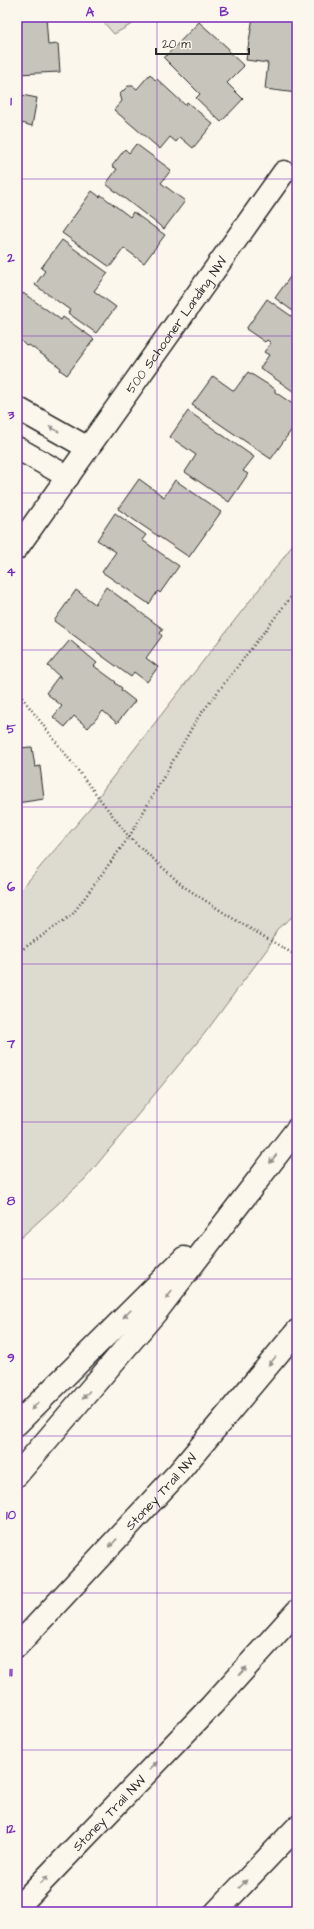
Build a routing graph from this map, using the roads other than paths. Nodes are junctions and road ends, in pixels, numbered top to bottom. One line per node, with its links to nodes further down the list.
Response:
1 (284, 172): 4 (main road, 500 Schooner Landing NW)
2 (17, 408): 4 (main road, one-way to 2)
3 (17, 448): 5 (main road)
4 (88, 448): 5 (main road, 500 Schooner Landing NW)
5 (68, 477): 6 (main road, 500 Schooner Landing NW)
6 (17, 548)
7 (297, 1129): 8 (main road, one-way to 8)
8 (244, 1197): 10 (main road, one-way to 10); 11 (main road, one-way to 11)
9 (297, 1331): 13 (main road, Stoney Trail NW, one-way to 13)
10 (17, 1424)
11 (17, 1475)
12 (297, 1611): 15 (main road, Stoney Trail NW, one-way to 12)
13 (17, 1646)
14 (297, 1827): 16 (main road, one-way to 14)
15 (17, 1908)
16 (216, 1912)

